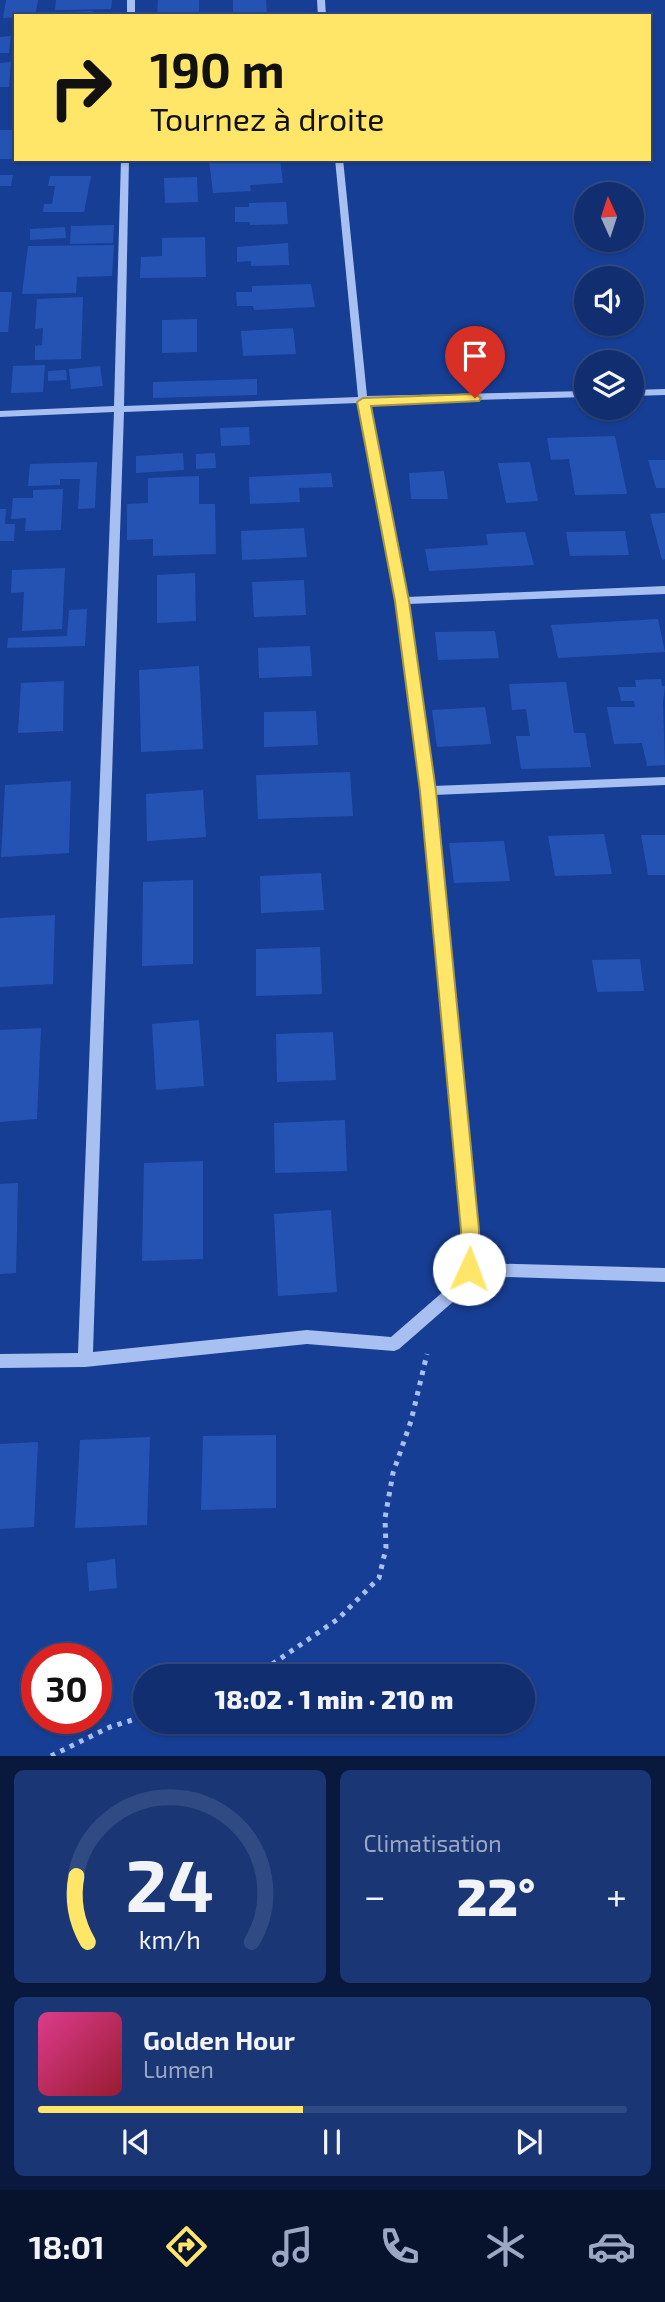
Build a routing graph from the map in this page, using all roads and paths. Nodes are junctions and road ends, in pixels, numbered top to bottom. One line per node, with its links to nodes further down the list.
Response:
1 (125, 161): 7 (street)
2 (339, 161): 6 (street)
3 (665, 392): 4 (street)
4 (644, 393)
5 (574, 394): 6 (street)
6 (363, 402): 7 (street); 10 (street)
7 (119, 408): 8 (street); 16 (street)
8 (0, 414)
9 (665, 590): 10 (street)
10 (402, 601): 12 (street)
11 (665, 781): 12 (street)
12 (428, 791): 13 (street)
13 (469, 1269): 14 (street); 15 (street)
14 (665, 1275)
15 (432, 1311): 16 (street); 18 (path)
16 (85, 1360): 17 (street)
17 (0, 1361)
18 (272, 1664)
19 (133, 1720): 20 (path)
20 (51, 1756)

